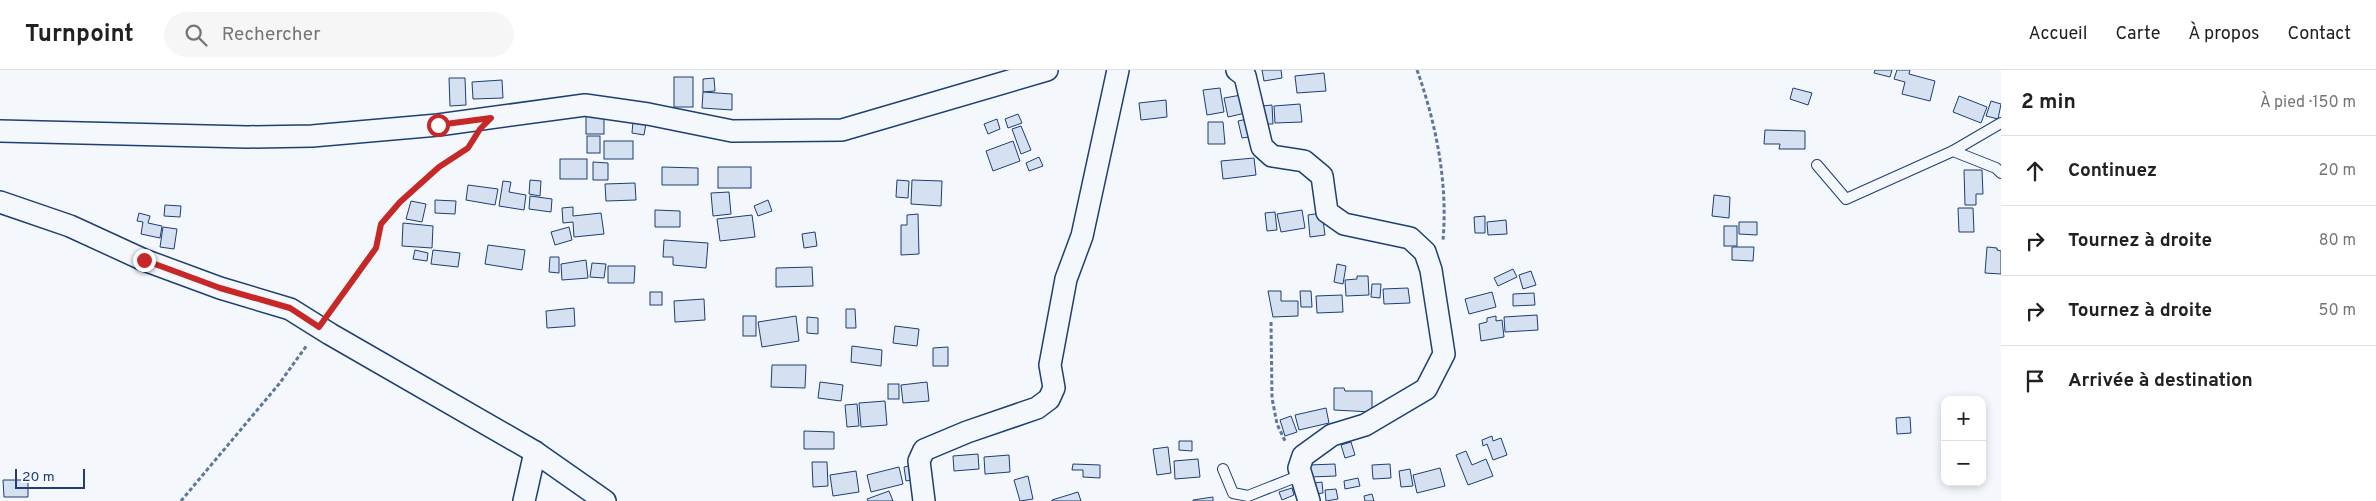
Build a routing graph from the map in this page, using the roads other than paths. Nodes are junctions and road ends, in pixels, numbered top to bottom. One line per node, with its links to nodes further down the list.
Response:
1 (1047, 70): 5 (street)
2 (1118, 70): 15 (street)
3 (1238, 70): 12 (street)
4 (2001, 123): 6 (lane)
5 (0, 131)
6 (1953, 151): 7 (lane); 8 (lane)
7 (1817, 165)
8 (2001, 173)
9 (0, 202): 10 (street)
10 (535, 452): 13 (street); 14 (street)
11 (1223, 469): 12 (lane)
12 (1300, 471): 16 (street)
13 (524, 501)
14 (604, 501)
15 (924, 501)
16 (1309, 501)

